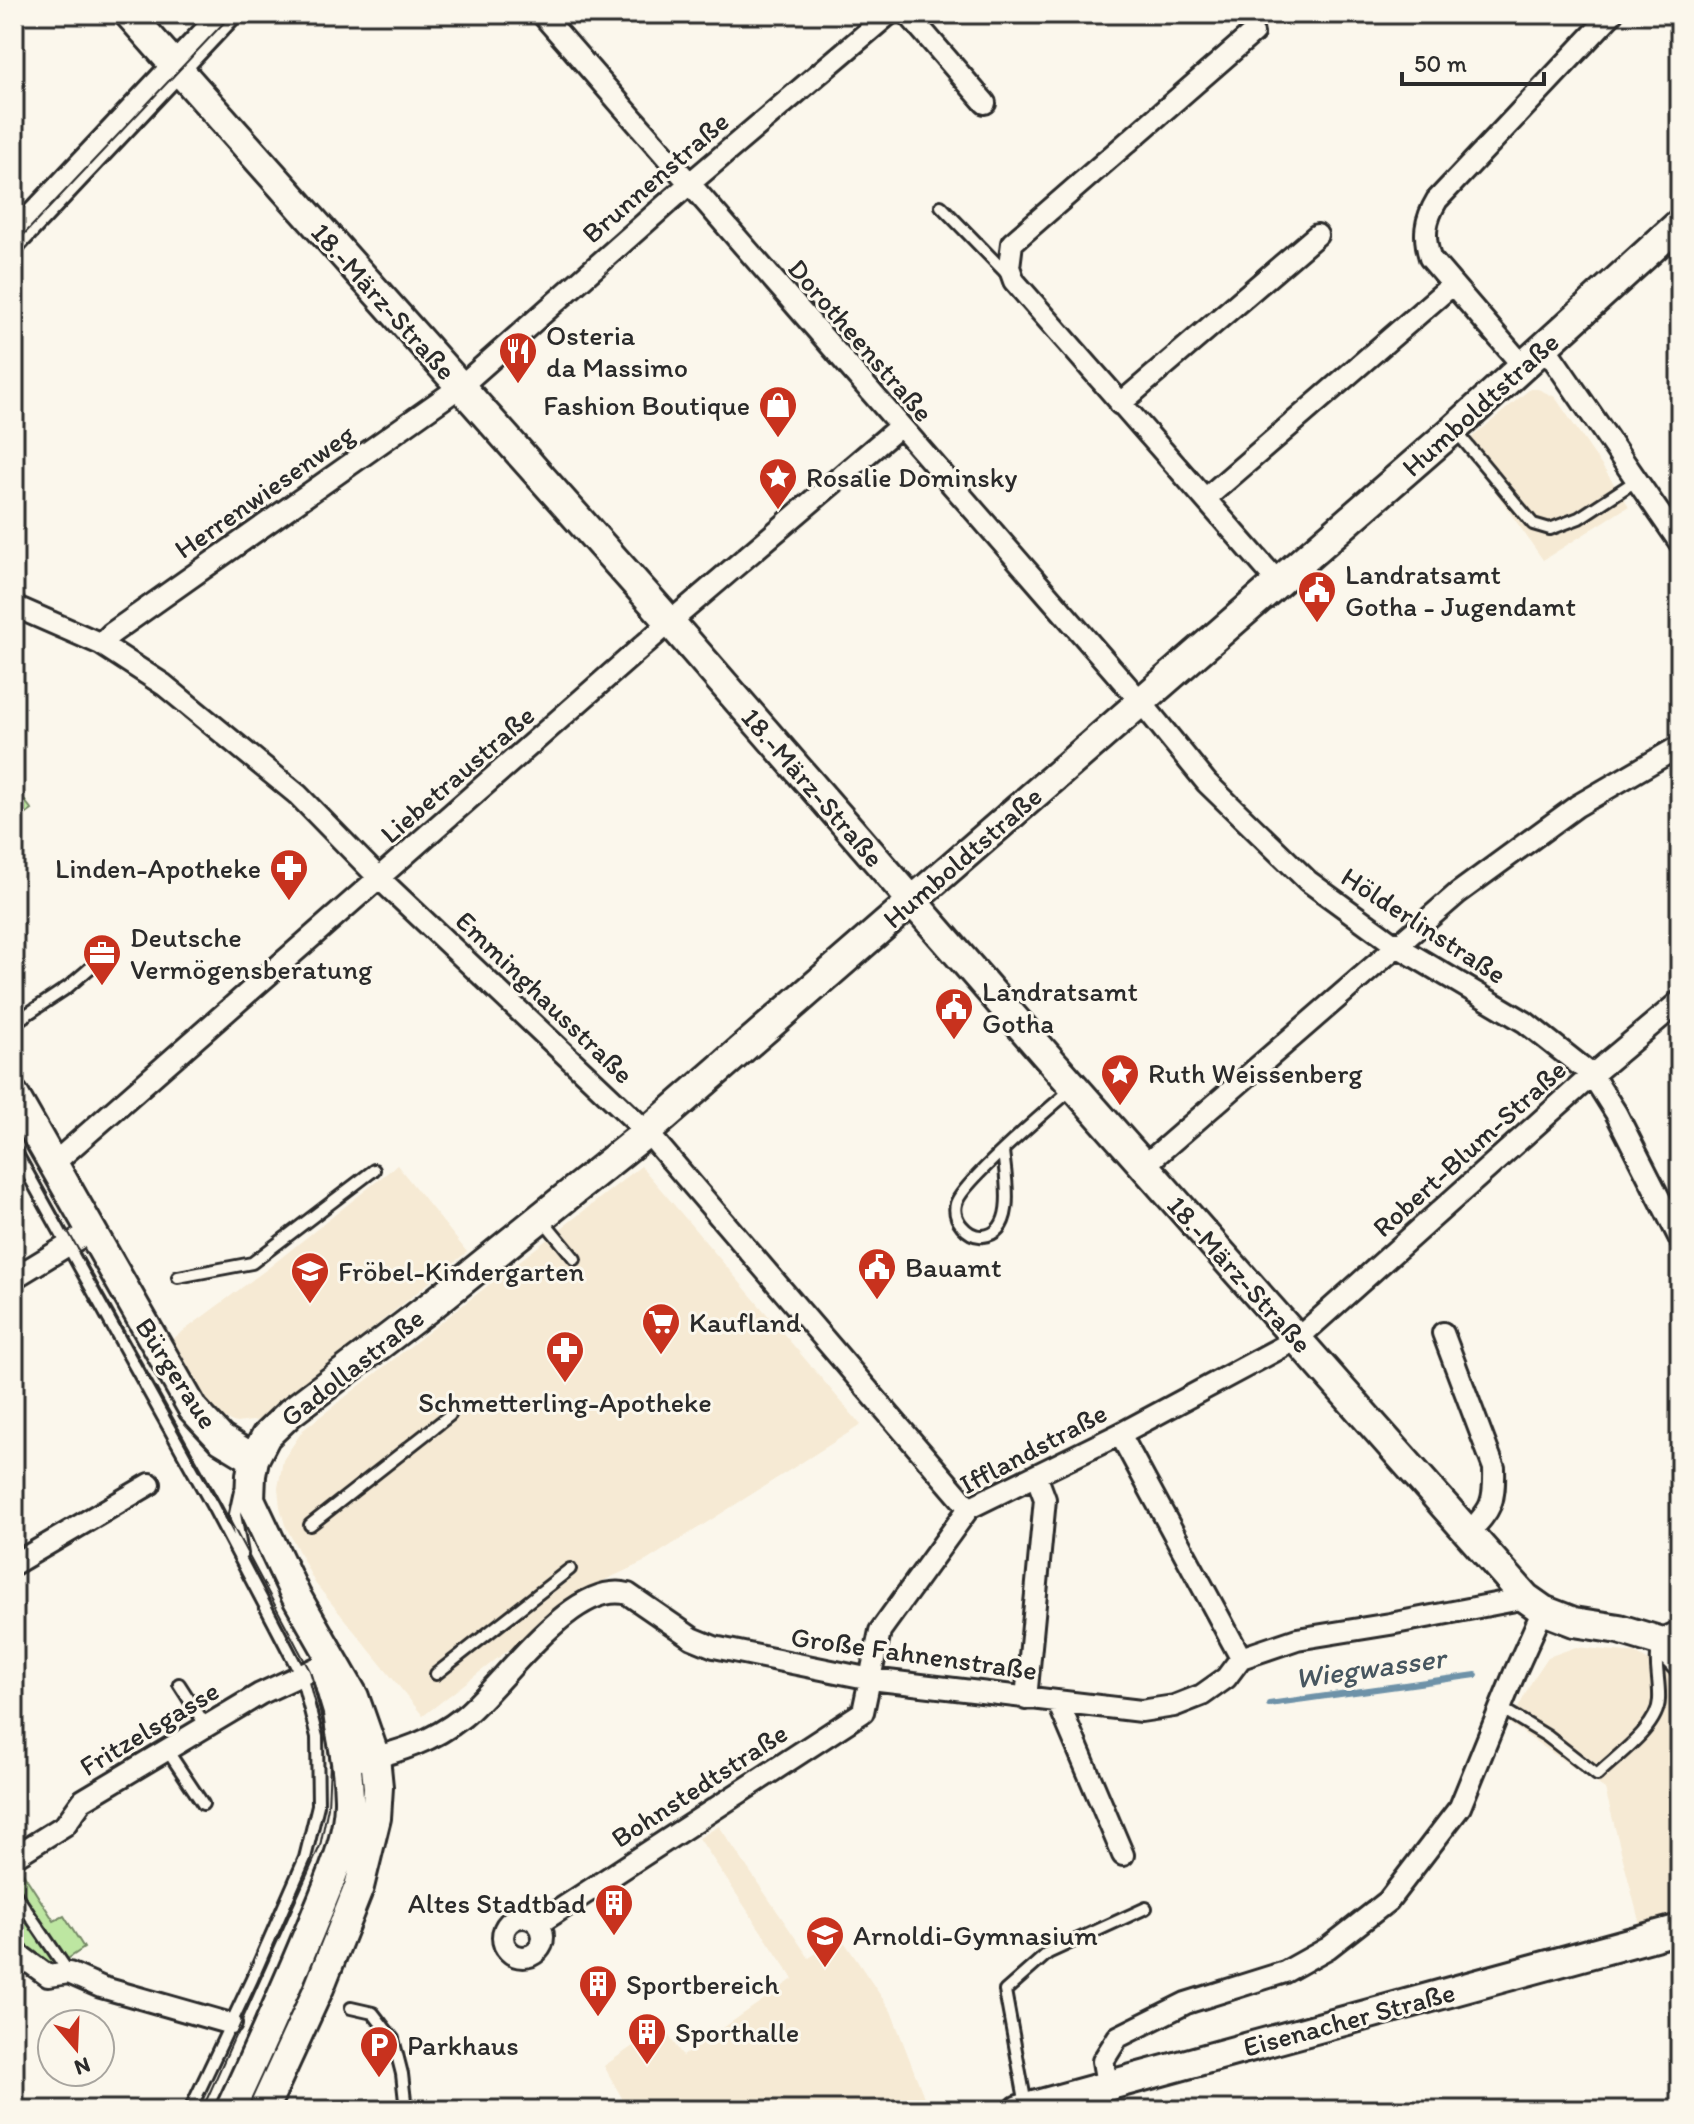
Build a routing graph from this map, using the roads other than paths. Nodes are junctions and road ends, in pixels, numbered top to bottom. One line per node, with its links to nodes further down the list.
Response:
1 (129, 14): 8 (main road, 18.-März-Straße)
2 (226, 14): 8 (main road)
3 (542, 14): 10 (street, Dorotheenstraße)
4 (889, 14): 10 (street, Brunnenstraße)
5 (908, 14): 9 (street)
6 (1612, 14): 16 (street)
7 (1253, 33): 15 (street)
8 (176, 68): 14 (main road); 19 (main road, 18.-März-Straße)
9 (985, 103)
10 (689, 184): 19 (street, Brunnenstraße); 21 (street, Dorotheenstraße)
11 (941, 206): 15 (lane)
12 (1680, 223): 17 (main road, Humboldtstraße)
13 (1317, 235): 20 (street)
14 (14, 239)
15 (1014, 281): 20 (street)
16 (1452, 285): 18 (street); 24 (street)
17 (1545, 347): 18 (main road, Humboldtstraße); 23 (street)
18 (1523, 366): 22 (main road, Humboldtstraße)
19 (461, 386): 28 (main road, 18.-März-Straße); 29 (street, Herrenwiesenweg)
20 (1120, 404): 24 (street)
21 (899, 427): 28 (street, Liebetraustraße); 30 (street, Dorotheenstraße)
22 (1454, 429): 23 (lane); 26 (main road, Humboldtstraße)
23 (1637, 480): 25 (street)
24 (1205, 499): 26 (street)
25 (1680, 543)
26 (1277, 581): 30 (main road, Humboldtstraße)
27 (14, 606): 29 (street, Emminghausstraße)
28 (670, 622): 32 (street, Liebetraustraße); 33 (main road, 18.-März-Straße)
29 (101, 644): 32 (street, Emminghausstraße)
30 (1141, 702): 33 (main road, Humboldtstraße); 34 (street, Hölderlinstraße)
31 (1680, 746): 34 (street)
32 (380, 879): 41 (street, Emminghausstraße); 44 (street, Liebetraustraße)
33 (912, 900): 39 (main road, 18.-März-Straße); 41 (main road, Humboldtstraße)
34 (1397, 946): 38 (street, Hölderlinstraße); 45 (street)
35 (104, 956): 37 (lane)
36 (1680, 1001): 38 (street, Robert-Blum-Straße)
37 (14, 1023)
38 (1592, 1075): 49 (street, Hölderlinstraße); 55 (street, Robert-Blum-Straße)
39 (1074, 1086): 43 (lane); 45 (main road, 18.-März-Straße)
40 (14, 1095): 44 (main road, Bürgeraue)
41 (647, 1132): 47 (main road, Gadollastraße); 61 (street, Emminghausstraße)
42 (14, 1149): 50 (lane)
43 (1003, 1151): 43 (lane)
44 (53, 1164): 48 (main road, Bürgeraue)
45 (1144, 1166): 55 (main road, 18.-März-Straße)
46 (374, 1170): 52 (lane)
47 (541, 1217): 51 (lane); 58 (main road, Gadollastraße)
48 (91, 1231): 50 (street); 58 (main road, Bürgeraue)
49 (1680, 1239)
50 (67, 1245): 53 (street); 65 (lane)
51 (575, 1259)
52 (178, 1277)
53 (14, 1278)
54 (1443, 1333): 63 (street)
55 (1297, 1339): 57 (street, Ifflandstraße); 63 (main road, 18.-März-Straße)
56 (450, 1415): 62 (lane)
57 (1120, 1434): 59 (street, Ifflandstraße); 69 (street)
58 (254, 1459): 65 (lane); 70 (main road)
59 (1036, 1475): 61 (street, Ifflandstraße); 75 (street)
60 (150, 1484): 64 (street)
61 (969, 1508): 73 (street, Ifflandstraße)
62 (310, 1525)
63 (1468, 1533): 67 (main road, 18.-März-Straße)
64 (14, 1564)
65 (243, 1564): 70 (lane)
66 (570, 1569): 72 (lane)
67 (1535, 1604): 68 (main road); 69 (street, Große Fahnenstraße); 77 (street)
68 (1670, 1636): 71 (main road); 77 (lane)
69 (1241, 1658): 76 (street, Große Fahnenstraße)
70 (316, 1662): 78 (street, Fritzelsgasse); 80 (main road); 81 (main road); 92 (lane)
71 (1680, 1662)
72 (436, 1674)
73 (871, 1679): 75 (street, Große Fahnenstraße); 80 (street, Große Fahnenstraße); 87 (street, Bohnstedtstraße)
74 (179, 1684): 78 (lane)
75 (1026, 1699): 76 (street, Große Fahnenstraße)
76 (1058, 1702): 83 (street)
77 (1501, 1708): 93 (street)
78 (206, 1726): 79 (street, Fritzelsgasse)
79 (167, 1750): 82 (lane); 84 (street, Fritzelsgasse)
80 (375, 1757): 81 (street, Große Fahnenstraße); 97 (main road)
81 (346, 1765): 96 (main road)
82 (203, 1804)
83 (1123, 1855)
84 (14, 1857)
85 (14, 1892): 90 (lane)
86 (1146, 1908): 94 (lane)
87 (538, 1924)
88 (1680, 1929): 93 (main road, Eisenacher Straße)
89 (14, 1951): 90 (street)
90 (69, 1973): 92 (street)
91 (351, 2008): 98 (lane)
92 (231, 2024): 95 (lane)
93 (1096, 2095): 94 (main road, Eisenacher Straße)
94 (1023, 2109)
95 (190, 2110)
96 (230, 2110)
97 (263, 2110)
98 (406, 2110)

